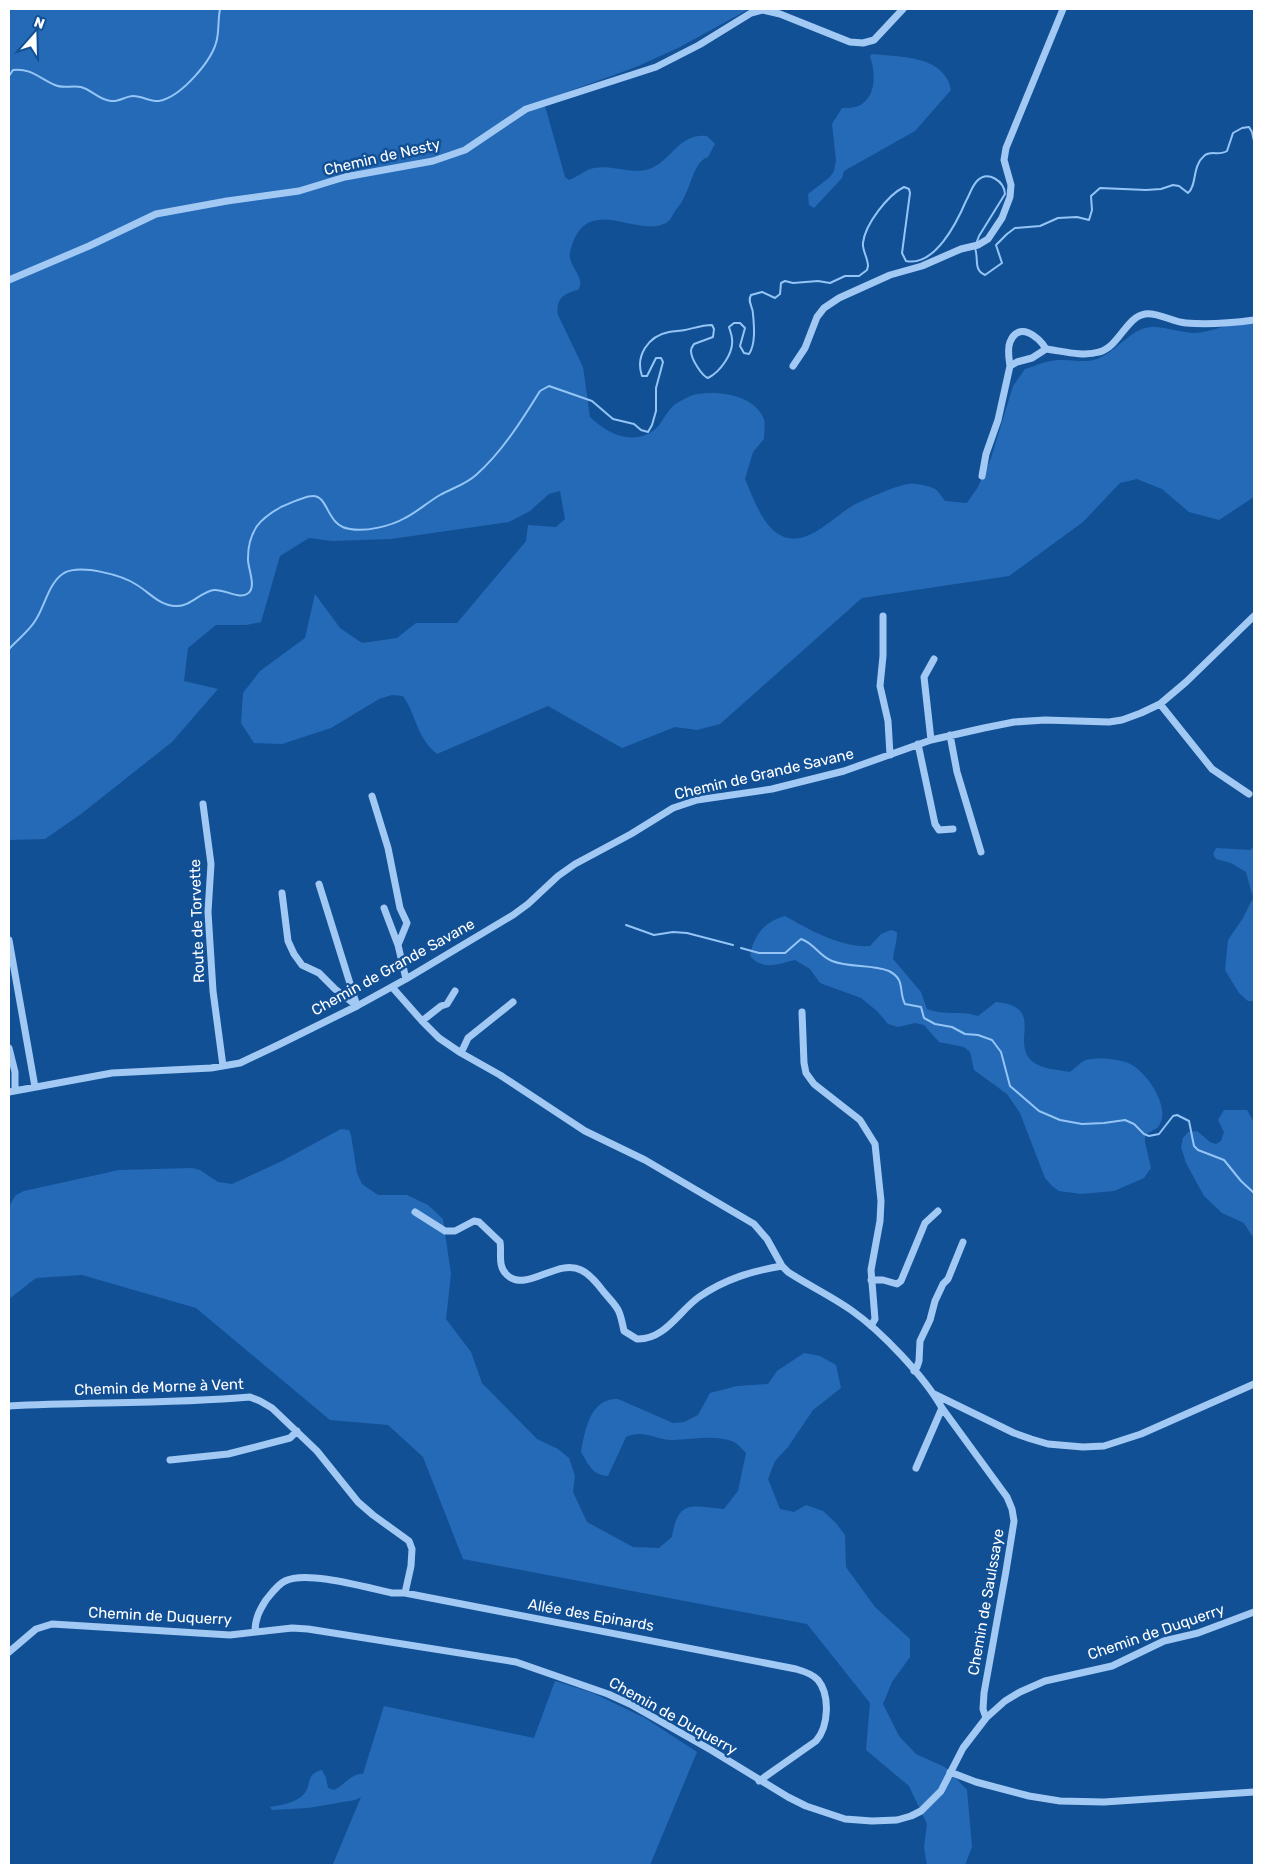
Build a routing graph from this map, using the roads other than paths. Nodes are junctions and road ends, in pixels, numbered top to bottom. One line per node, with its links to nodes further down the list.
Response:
1 (903, 9): 3 (street, Chemin de Nesty)
2 (1063, 9): 6 (street)
3 (9, 280)
4 (1254, 320): 5 (street)
5 (1046, 349): 7 (street); 7 (street)
6 (793, 366)
7 (1010, 366): 8 (street)
8 (982, 476)
9 (883, 616): 16 (street)
10 (1254, 616): 12 (street, Chemin de Grande Savane)
11 (934, 659): 14 (street)
12 (1160, 704): 13 (street, Chemin de Grande Savane); 17 (street)
13 (950, 736): 14 (street, Chemin de Grande Savane); 21 (street)
14 (931, 740): 15 (street, Chemin de Grande Savane)
15 (918, 744): 16 (street, Chemin de Grande Savane); 20 (street)
16 (890, 755): 27 (street, Chemin de Grande Savane)
17 (1249, 794)
18 (372, 796): 26 (street)
19 (203, 804): 36 (street, Route de Torvette)
20 (953, 829)
21 (981, 852)
22 (319, 884): 31 (street)
23 (282, 893): 31 (street)
24 (384, 908): 26 (street)
25 (9, 940): 37 (street)
26 (398, 945): 27 (street)
27 (406, 979): 28 (street, Chemin de Grande Savane)
28 (392, 987): 31 (street, Chemin de Grande Savane); 33 (street)
29 (455, 991): 33 (street)
30 (513, 1002): 35 (street)
31 (357, 1006): 36 (street, Chemin de Grande Savane)
32 (802, 1012): 43 (street)
33 (422, 1021): 35 (street)
34 (9, 1048): 38 (street)
35 (461, 1053): 42 (street)
36 (223, 1066): 37 (street, Chemin de Grande Savane)
37 (35, 1087): 38 (street, Chemin de Grande Savane)
38 (12, 1091)
39 (938, 1211): 43 (street)
40 (415, 1212): 42 (street)
41 (963, 1242): 45 (street)
42 (782, 1266): 44 (street)
43 (871, 1280): 44 (street)
44 (871, 1326): 45 (street)
45 (914, 1371): 47 (street)
46 (1254, 1384): 47 (street)
47 (934, 1394): 49 (street, Chemin de Saulssaye)
48 (9, 1406): 50 (street, Chemin de Morne à Vent)
49 (942, 1408): 52 (street); 57 (street, Chemin de Saulssaye)
50 (297, 1431): 51 (street); 53 (street, Chemin de Morne à Vent)
51 (170, 1460)
52 (916, 1468)
53 (405, 1593): 55 (street, Allée des Epinards); 59 (street, Allée des Epinards)
54 (1254, 1612): 57 (street, Chemin de Duquerry)
55 (255, 1632): 56 (street, Chemin de Duquerry); 59 (street, Chemin de Duquerry)
56 (9, 1652)
57 (986, 1718): 58 (street, Chemin de Duquerry)
58 (950, 1772): 59 (street, Chemin de Duquerry); 60 (street)
59 (759, 1781)
60 (1254, 1792)

